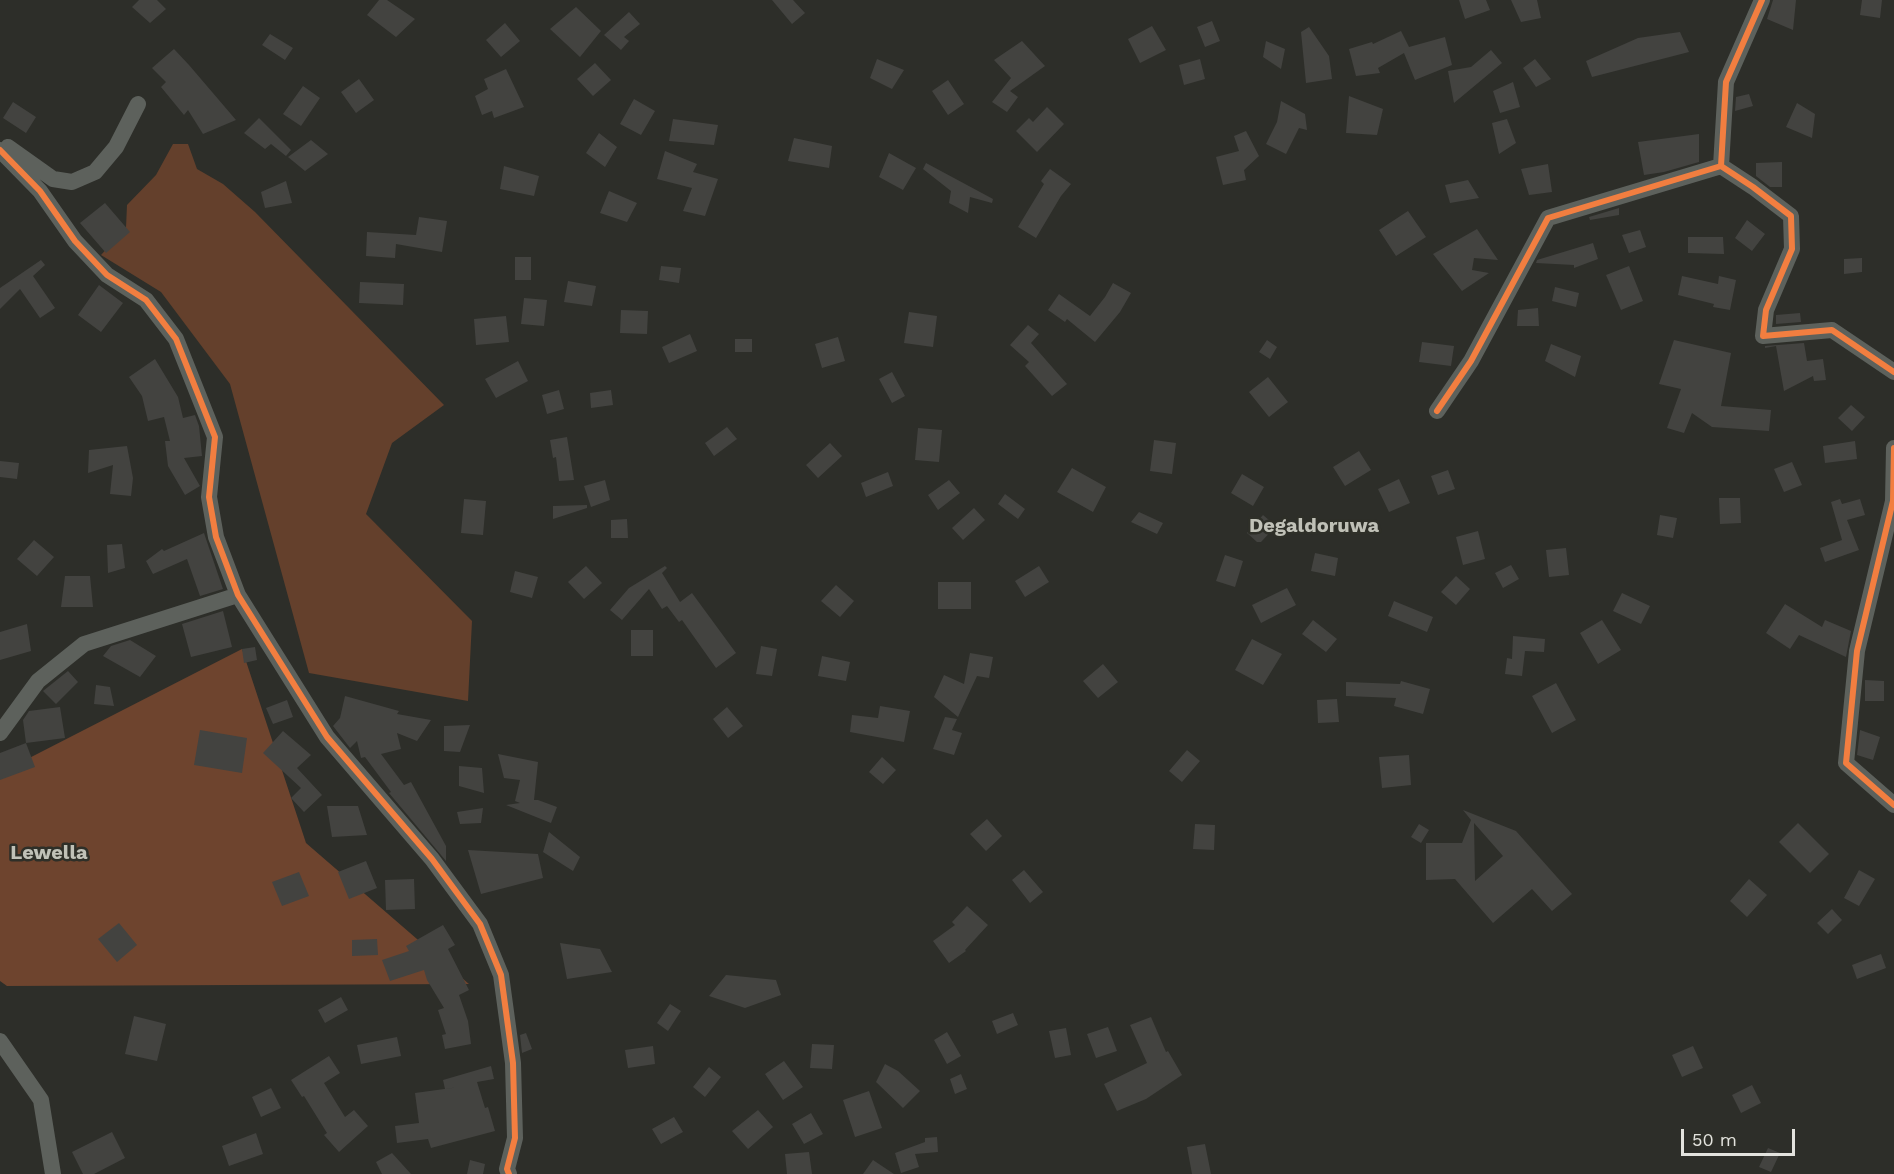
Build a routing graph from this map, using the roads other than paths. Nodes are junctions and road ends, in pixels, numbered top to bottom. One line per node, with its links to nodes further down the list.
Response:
1 (1762, 0): 5 (street)
2 (138, 104): 3 (street)
3 (0, 141)
4 (0, 150): 9 (street)
5 (1721, 166): 6 (street); 7 (street)
6 (1894, 372)
7 (1437, 411)
8 (1894, 448): 11 (street)
9 (238, 595): 10 (street); 14 (street)
10 (0, 733)
11 (1894, 805)
12 (0, 1041): 13 (street)
13 (53, 1174)
14 (509, 1174)

